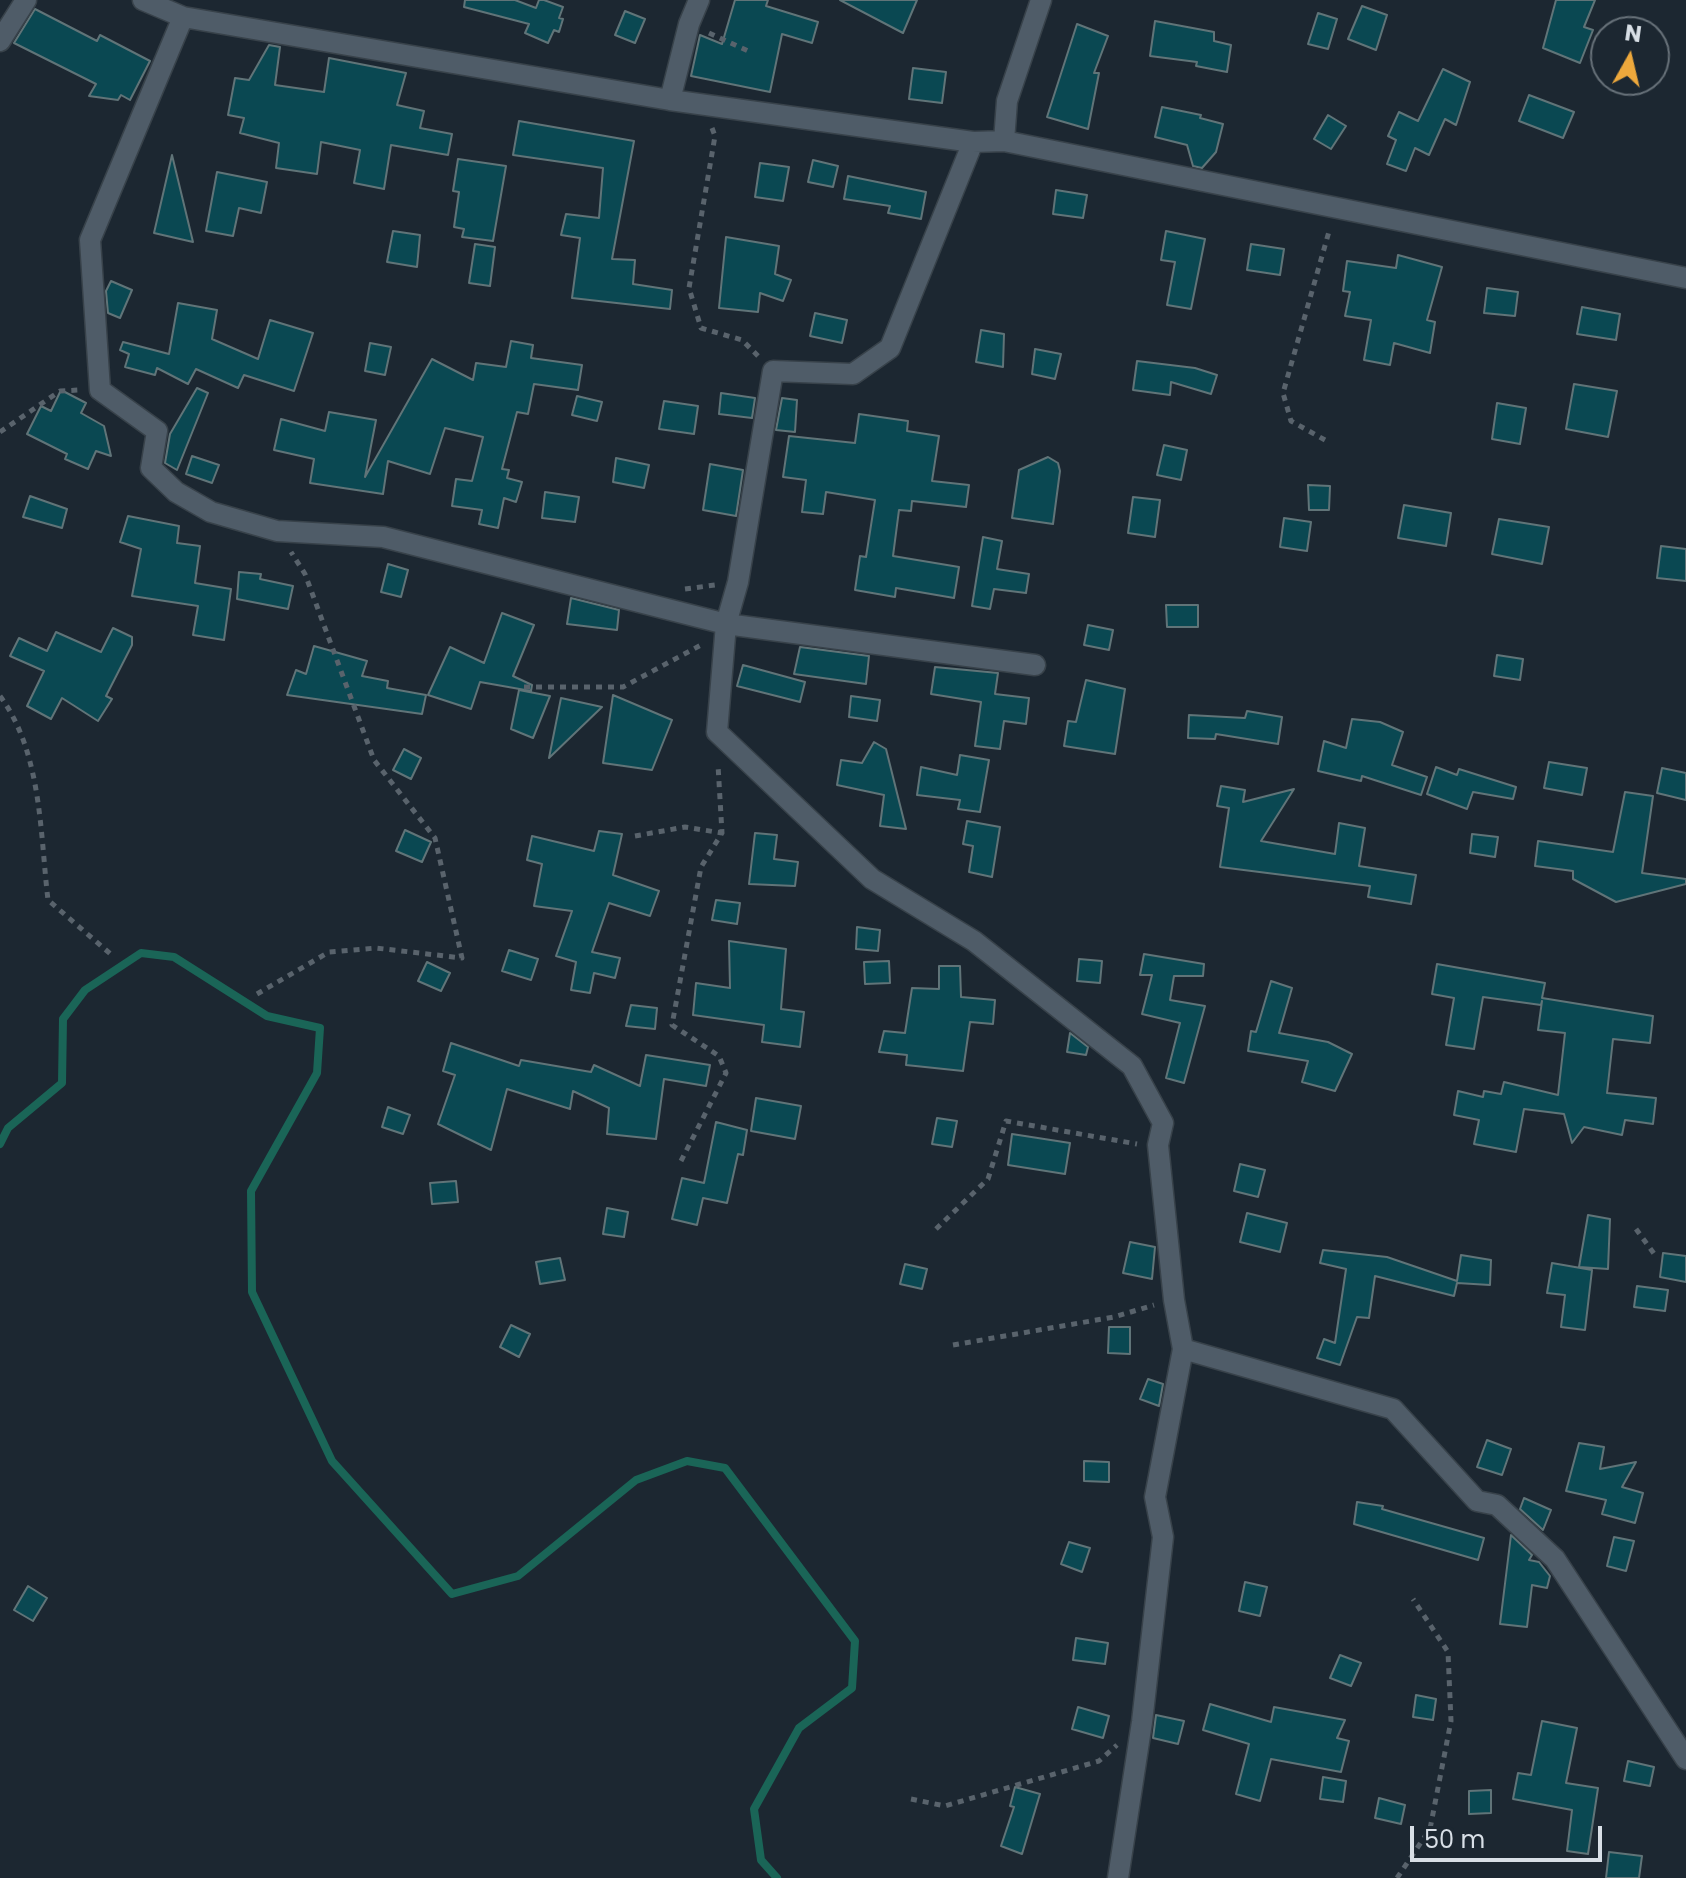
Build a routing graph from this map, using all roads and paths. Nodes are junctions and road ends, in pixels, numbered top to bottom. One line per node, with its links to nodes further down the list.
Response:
1 (26, 0): 7 (street)
2 (143, 0): 5 (street)
3 (699, 0): 6 (street)
4 (1041, 0): 11 (street)
5 (183, 17): 9 (street); 16 (street)
6 (689, 24): 8 (path); 9 (street)
7 (0, 41)
8 (748, 51)
9 (670, 100): 10 (street)
10 (700, 104): 12 (street); 15 (path)
11 (1004, 141): 12 (street); 13 (street)
12 (973, 142): 15 (street)
13 (1336, 208): 14 (street); 18 (path)
14 (1686, 278)
15 (773, 371): 20 (street)
16 (100, 390): 17 (path); 19 (street)
17 (0, 432)
18 (1325, 440)
19 (277, 531): 20 (street); 28 (path)
20 (726, 624): 21 (street); 22 (path); 24 (street)
21 (1035, 665)
22 (524, 687)
23 (0, 696): 27 (path)
24 (717, 732): 25 (path); 29 (street)
25 (722, 833): 26 (path); 30 (path)
26 (635, 836)
27 (114, 957)
28 (257, 994)
29 (1158, 1145): 31 (path); 34 (street)
30 (681, 1161)
31 (936, 1229)
32 (1636, 1229): 33 (path)
33 (1655, 1255)
34 (1174, 1300): 35 (path); 36 (street)
35 (953, 1345)
36 (1183, 1349): 38 (street); 39 (street)
37 (1413, 1599): 42 (path)
38 (1142, 1722): 40 (path); 41 (street)
39 (1686, 1759)
40 (911, 1799)
41 (1118, 1878)
42 (1397, 1878)

